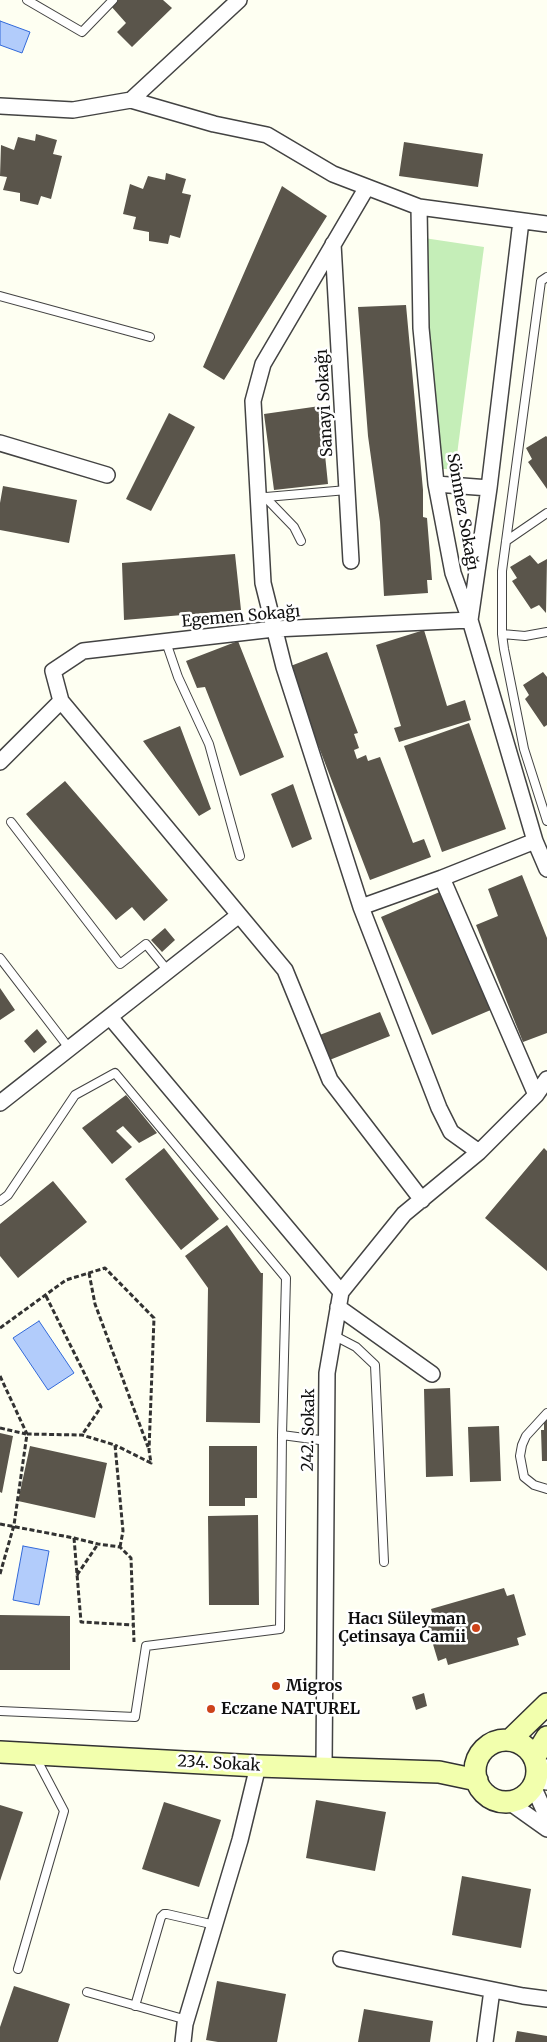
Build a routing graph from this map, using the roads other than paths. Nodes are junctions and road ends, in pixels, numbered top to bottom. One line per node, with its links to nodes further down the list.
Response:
1 (27, 0): 2 (lane)
2 (113, 0)
3 (239, 0): 4 (street)
4 (131, 100): 5 (street); 6 (street)
5 (0, 106)
6 (367, 187): 7 (street); 10 (street)
7 (419, 207): 8 (street); 16 (street, Sönmez Sokağı)
8 (521, 221): 9 (street); 17 (street)
9 (547, 224)
10 (333, 244): 18 (street, Sanayi Sokağı); 19 (street)
11 (547, 277): 22 (lane)
12 (0, 296): 13 (lane)
13 (150, 337)
14 (0, 443): 15 (street)
15 (107, 475)
16 (436, 484): 17 (street); 24 (street, Sönmez Sokağı)
17 (488, 488): 24 (street)
18 (347, 490): 19 (lane); 23 (street, Sanayi Sokağı)
19 (262, 496): 21 (lane); 25 (street)
20 (547, 513): 22 (lane)
21 (302, 541)
22 (506, 541): 27 (lane)
23 (351, 561)
24 (470, 620): 25 (street, Egemen Sokağı); 33 (street, Sönmez Sokağı)
25 (274, 629): 28 (street, Egemen Sokağı); 37 (street)
26 (547, 632): 27 (lane)
27 (502, 634): 31 (lane)
28 (166, 642): 29 (street, Egemen Sokağı); 34 (lane)
29 (61, 701): 30 (street); 38 (street)
30 (0, 762)
31 (547, 821)
32 (11, 822): 40 (lane)
33 (535, 841): 35 (street, Sönmez Sokağı); 36 (street)
34 (240, 856)
35 (547, 869)
36 (442, 878): 37 (street); 44 (street)
37 (361, 907): 46 (street)
38 (239, 915): 40 (street); 47 (street)
39 (0, 958): 42 (lane)
40 (168, 971): 41 (street)
41 (110, 1016): 42 (street); 49 (street)
42 (69, 1048): 45 (street)
43 (547, 1079): 44 (street, 242. Sokak)
44 (536, 1095): 46 (street, 242. Sokak)
45 (0, 1103)
46 (479, 1152): 47 (street, 242. Sokak)
47 (422, 1200): 49 (street, 242. Sokak)
48 (0, 1201): 53 (lane)
49 (339, 1299): 50 (street, 242. Sokak); 51 (street)
50 (333, 1335): 54 (street, 242. Sokak); 56 (lane)
51 (432, 1374)
52 (547, 1413): 55 (lane)
53 (282, 1435): 54 (lane); 58 (lane)
54 (327, 1441): 65 (street, 242. Sokak)
55 (547, 1489)
56 (384, 1562)
57 (547, 1704): 60 (street)
58 (0, 1711)
59 (547, 1737): 67 (street)
60 (510, 1740): 63 (street); 67 (street)
61 (0, 1752): 62 (street, 234. Sokak)
62 (34, 1754): 64 (street, 234. Sokak); 74 (lane)
63 (478, 1757): 66 (street, 234. Sokak); 68 (street)
64 (258, 1766): 65 (street, 234. Sokak); 72 (street)
65 (324, 1767): 66 (street, 234. Sokak)
66 (439, 1772): 68 (street, 234. Sokak)
67 (539, 1773): 69 (street); 70 (street)
68 (477, 1780): 69 (street)
69 (509, 1802): 71 (street)
70 (547, 1817)
71 (547, 1829)
72 (215, 1925): 78 (lane); 79 (street)
73 (341, 1959): 75 (street)
74 (18, 1969)
75 (492, 1990): 77 (street); 81 (street)
76 (87, 1992): 78 (lane)
77 (547, 1999)
78 (135, 2006): 79 (lane)
79 (186, 2020): 80 (street)
80 (183, 2042)
81 (485, 2042)

